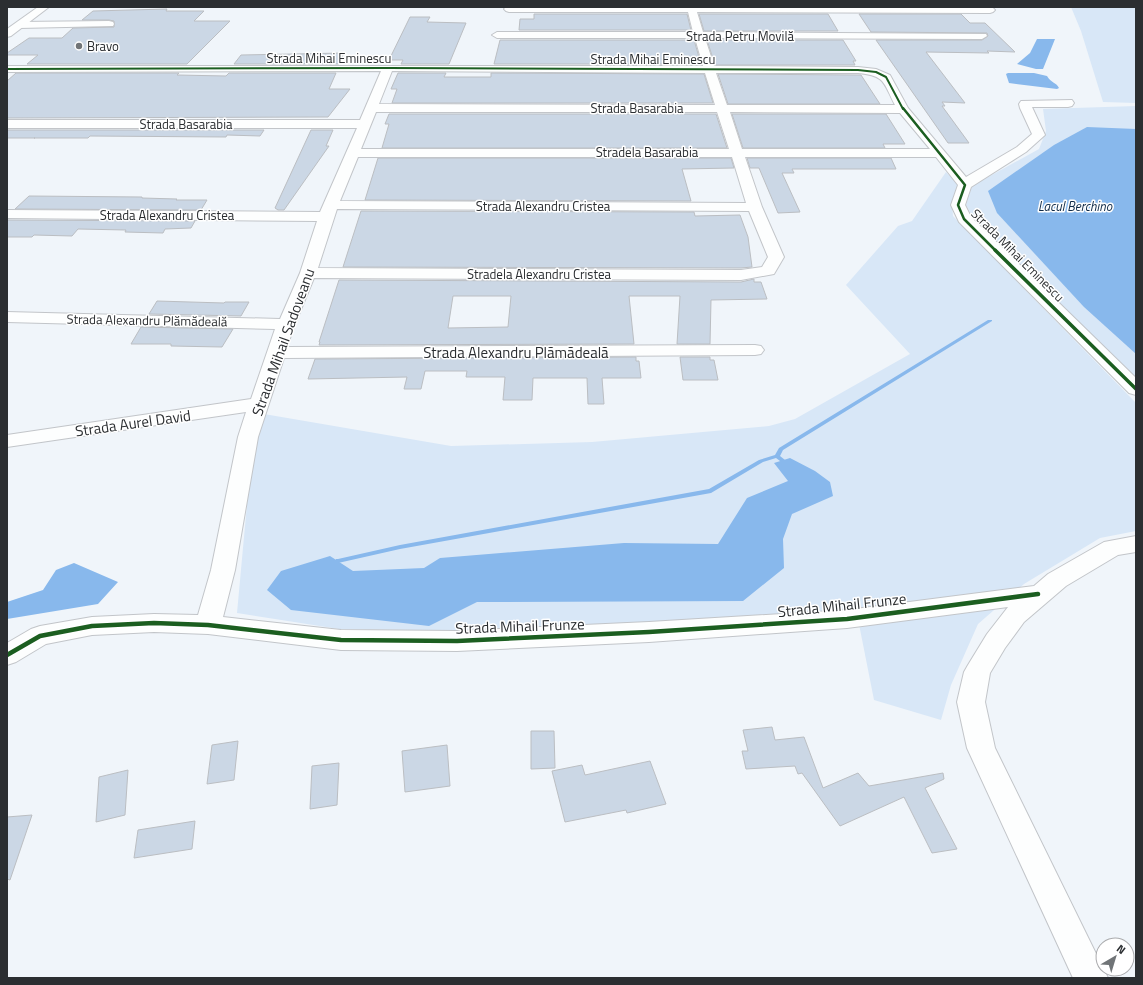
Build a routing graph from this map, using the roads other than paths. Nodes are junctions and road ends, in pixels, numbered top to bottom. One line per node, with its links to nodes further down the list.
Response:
1 (44, 7): 6 (street)
2 (691, 8): 3 (street); 4 (street); 8 (street)
3 (990, 10)
4 (507, 14): 8 (street, Strada Petru Movilă)
5 (109, 24): 6 (street)
6 (19, 25): 7 (street)
7 (7, 34)
8 (698, 36): 9 (street, Strada Petru Movilă); 14 (street)
9 (982, 36)
10 (489, 55): 12 (street)
11 (388, 68): 12 (street, Strada Mihai Eminescu); 13 (street, Strada Mihai Eminescu); 18 (street, Strada Mihail Sadoveanu)
12 (484, 68): 14 (street, Strada Mihai Eminescu)
13 (7, 69)
14 (709, 69): 16 (street); 17 (street, Strada Mihai Eminescu)
15 (1068, 103): 23 (street)
16 (723, 108): 17 (street, Strada Basarabia); 18 (street, Strada Basarabia); 21 (street)
17 (903, 109): 22 (street, Strada Mihai Eminescu)
18 (368, 116): 19 (street, Strada Basarabia); 20 (street, Strada Mihail Sadoveanu)
19 (7, 124)
20 (354, 153): 21 (street, Stradela Basarabia); 25 (street, Strada Mihail Sadoveanu)
21 (737, 153): 22 (street, Stradela Basarabia); 24 (street)
22 (940, 153): 23 (street, Strada Mihai Eminescu)
23 (965, 184): 32 (street, Strada Mihai Eminescu)
24 (755, 207): 25 (street, Strada Alexandru Cristea); 27 (street, Stradela Alexandru Cristea)
25 (329, 211): 26 (street, Strada Alexandru Cristea); 27 (street, Strada Mihail Sadoveanu)
26 (7, 214)
27 (308, 273): 29 (street, Strada Mihail Sadoveanu)
28 (7, 317): 29 (street, Strada Alexandru Plămădeală)
29 (286, 324): 31 (street, Strada Mihail Sadoveanu)
30 (755, 350): 31 (street, Strada Alexandru Plămădeală)
31 (277, 353): 33 (street, Strada Mihail Sadoveanu)
32 (1136, 389)
33 (260, 404): 34 (street, Strada Aurel David); 37 (street, Strada Mihail Sadoveanu)
34 (7, 441)
35 (1136, 544): 36 (street)
36 (1038, 594): 37 (street, Strada Mihail Frunze); 39 (street)
37 (208, 625): 38 (street, Strada Mihail Frunze)
38 (7, 655)
39 (1091, 978)

